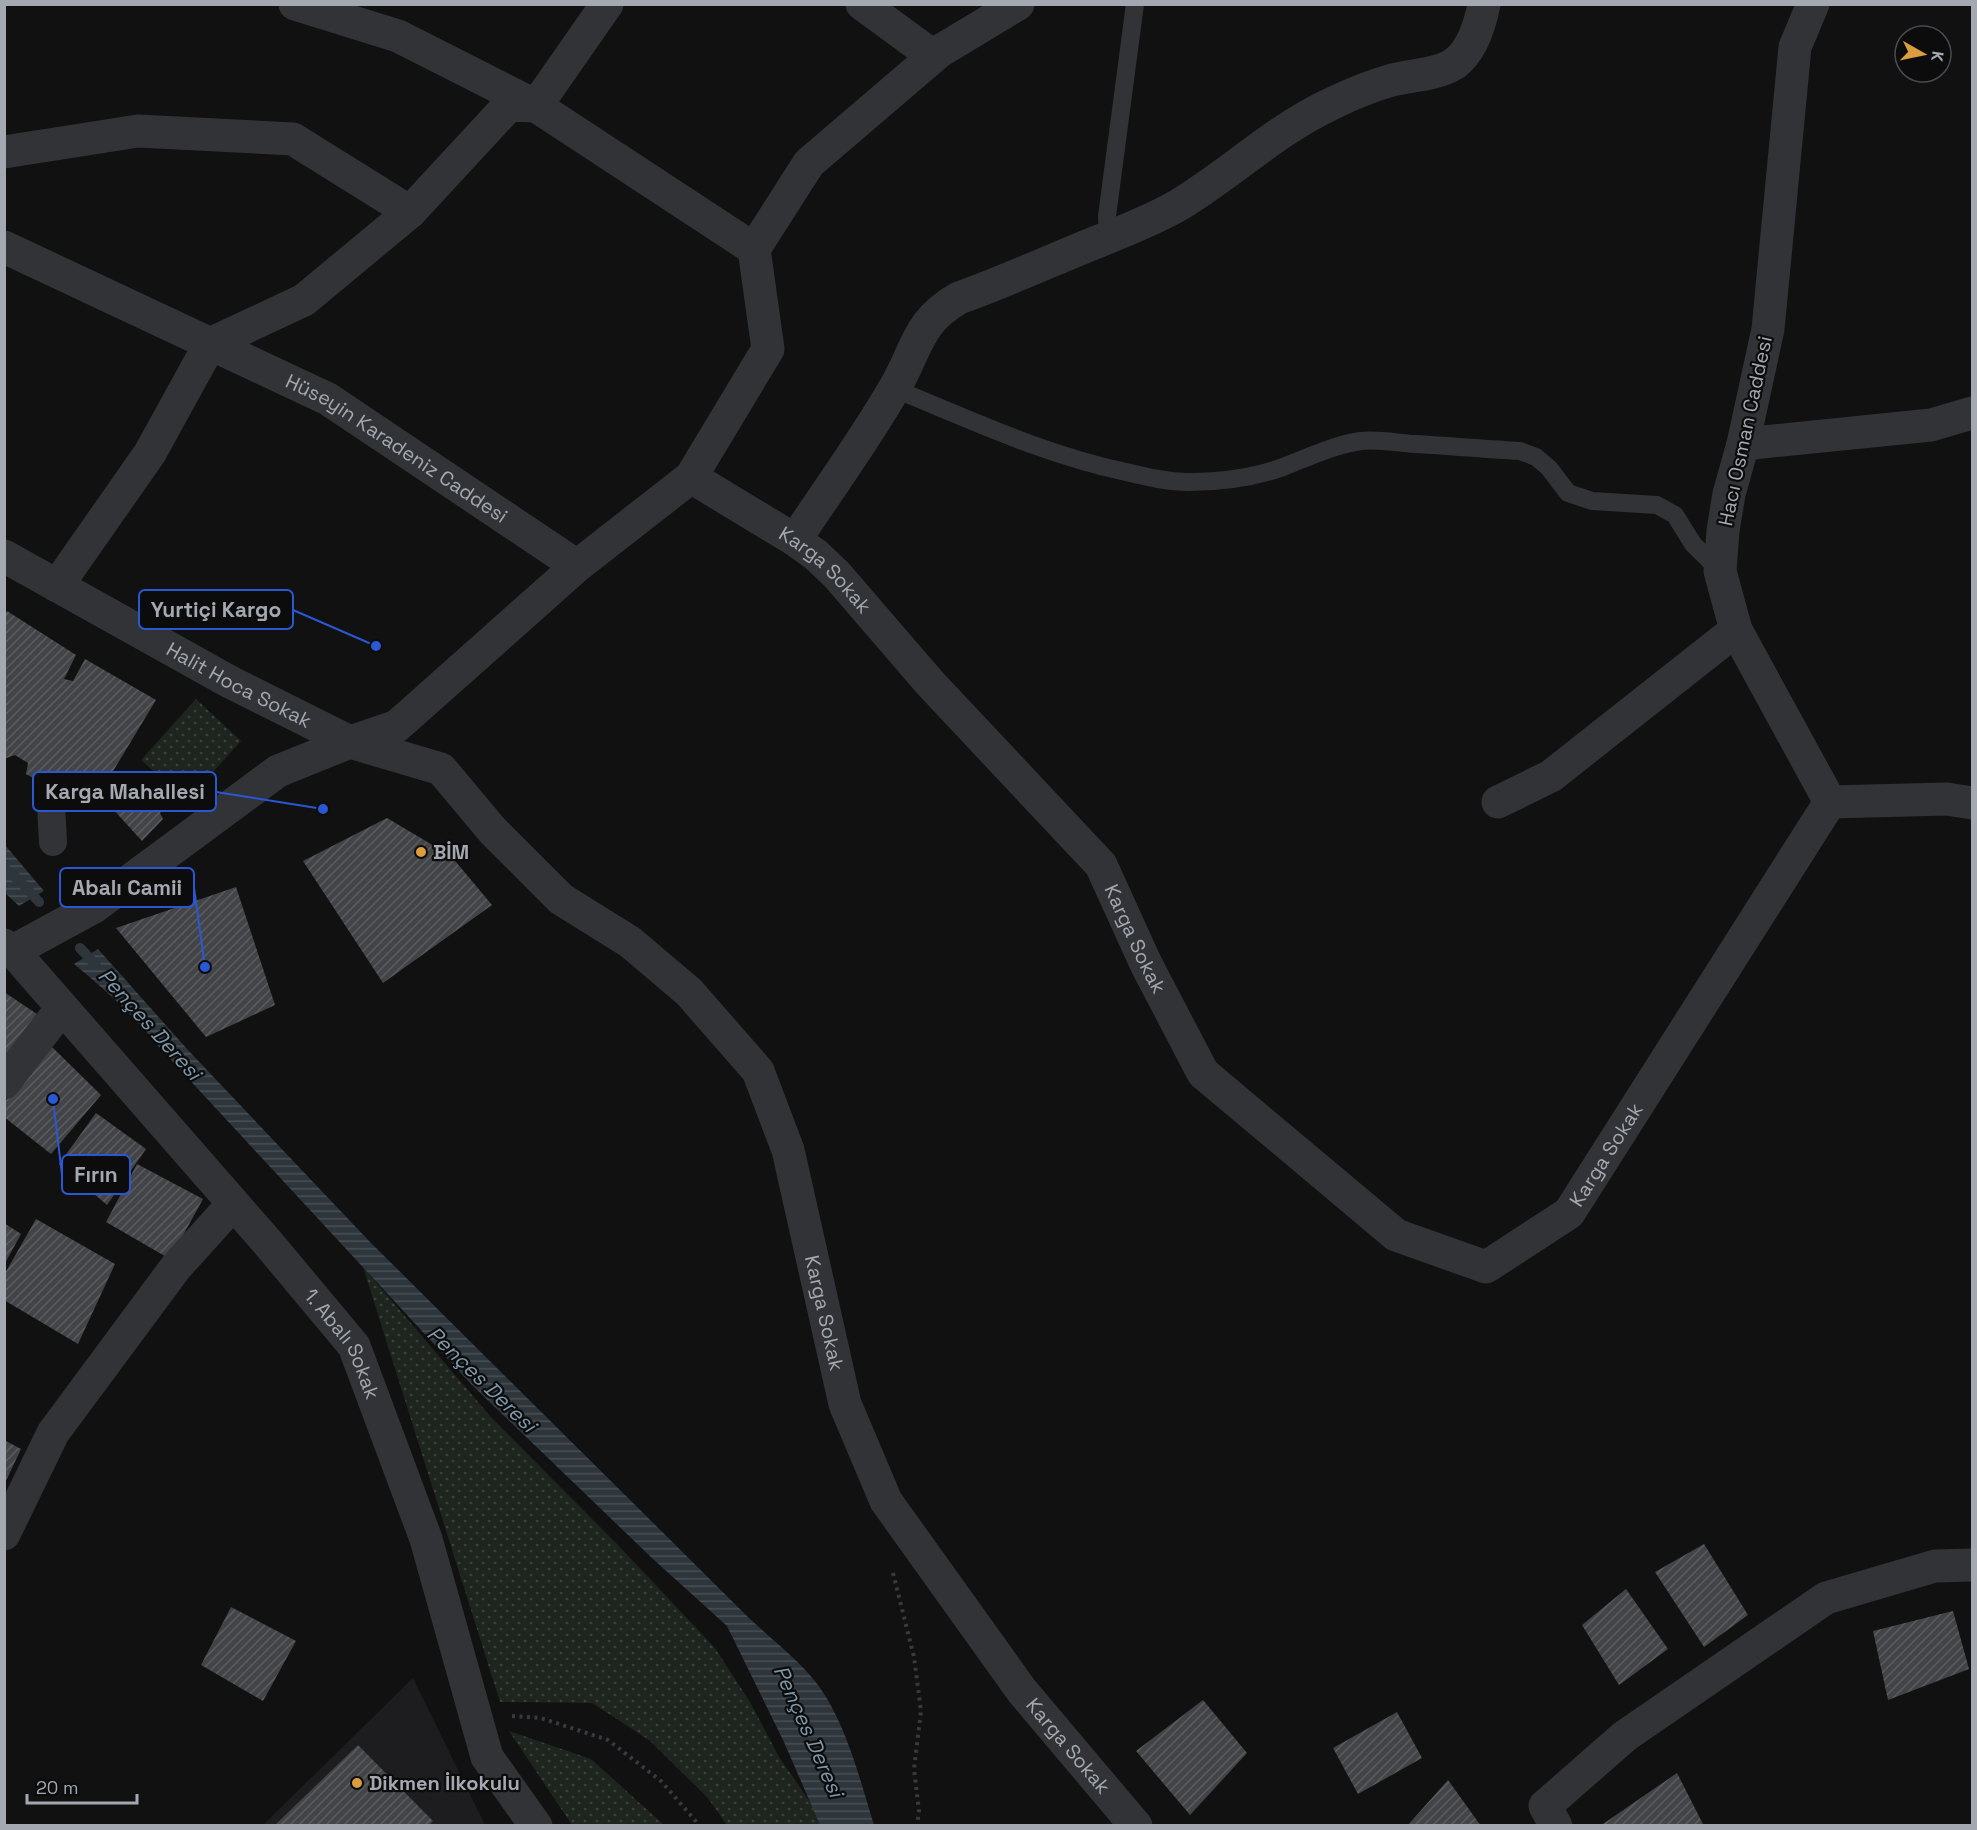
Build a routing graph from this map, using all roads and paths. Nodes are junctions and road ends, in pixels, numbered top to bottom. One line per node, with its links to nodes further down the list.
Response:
1 (296, 4): 9 (street)
2 (607, 4): 9 (street)
3 (862, 4): 8 (street)
4 (1018, 4): 8 (street)
5 (1135, 4): 12 (lane)
6 (1484, 4): 12 (street)
7 (1813, 4): 18 (street, Hacı Osman Caddesi)
8 (933, 56): 14 (street)
9 (536, 106): 11 (street); 14 (street)
10 (4, 152): 11 (street)
11 (410, 212): 15 (street)
12 (1108, 237): 16 (street)
13 (4, 247): 15 (street, Hüseyin Karadeniz Caddesi)
14 (754, 249): 19 (street)
15 (210, 344): 22 (street, Hüseyin Karadeniz Caddesi); 24 (street)
16 (895, 389): 20 (street); 23 (lane)
17 (1972, 414): 18 (street)
18 (1743, 444): 23 (street, Hacı Osman Caddesi)
19 (691, 477): 20 (street, Karga Sokak); 22 (street)
20 (795, 540): 28 (street, Karga Sokak)
21 (4, 556): 24 (street, Halit Hoca Sokak)
22 (577, 566): 26 (street)
23 (1720, 571): 25 (street, Hacı Osman Caddesi)
24 (57, 586): 26 (street, Halit Hoca Sokak)
25 (1736, 630): 27 (street); 28 (street, Hacı Osman Caddesi)
26 (350, 742): 32 (street); 43 (street, Karga Sokak)
27 (1498, 802)
28 (1830, 802): 29 (street)
29 (1972, 803)
30 (51, 805): 31 (street)
31 (53, 842)
32 (9, 948): 33 (street, 1. Abalı Sokak)
33 (62, 1008): 34 (street); 35 (street, 1. Abalı Sokak)
34 (4, 1083)
35 (233, 1204): 36 (street); 39 (street, 1. Abalı Sokak)
36 (4, 1534)
37 (1972, 1565): 44 (street)
38 (892, 1570): 42 (path)
39 (475, 1712): 40 (street, 1. Abalı Sokak); 41 (path)
40 (536, 1826)
41 (700, 1826)
42 (917, 1826)
43 (1136, 1826)
44 (1556, 1826)

